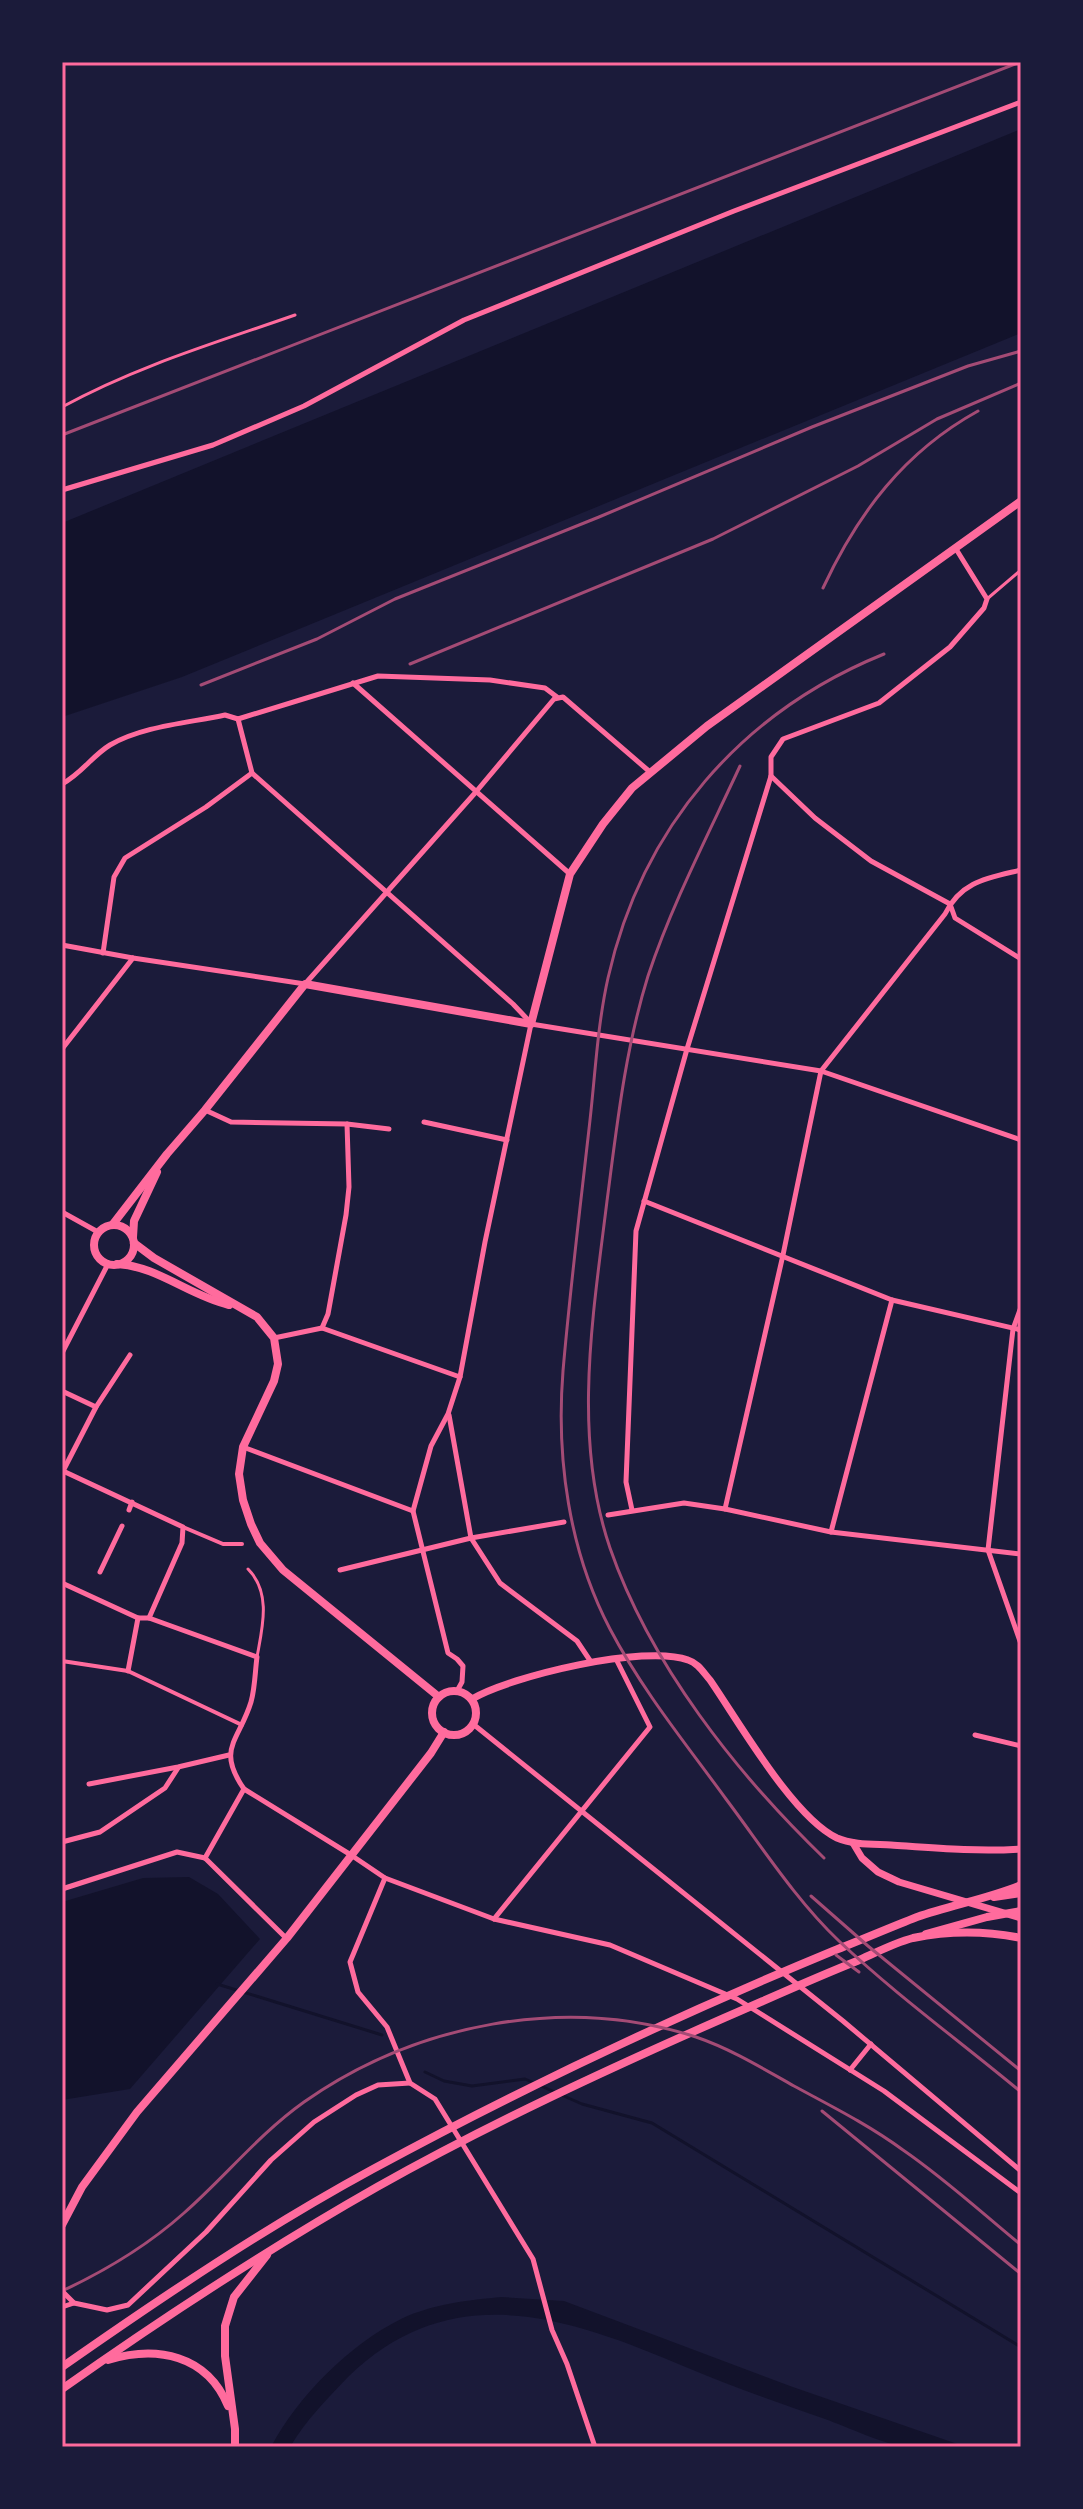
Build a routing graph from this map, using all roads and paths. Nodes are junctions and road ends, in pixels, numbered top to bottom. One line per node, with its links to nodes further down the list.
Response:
1 (1021, 102): 4 (street)
2 (295, 315): 3 (lane)
3 (62, 407)
4 (62, 490)
5 (1021, 501): 6 (main road)
6 (955, 548): 8 (street); 12 (main road)
7 (1021, 570): 8 (lane)
8 (987, 599): 14 (street)
9 (352, 682): 10 (street); 11 (street); 16 (street)
10 (556, 698): 12 (street); 16 (street)
11 (238, 719): 13 (street); 15 (street)
12 (650, 772): 18 (main road)
13 (252, 773): 19 (street); 22 (street)
14 (771, 776): 20 (street); 28 (street)
15 (62, 784)
16 (475, 793): 18 (street); 19 (street)
17 (1021, 870): 20 (street)
18 (570, 874): 26 (main road)
19 (387, 893): 25 (street); 26 (street)
20 (950, 904): 24 (street); 29 (street)
21 (62, 945): 22 (street)
22 (103, 953): 23 (street)
23 (133, 958): 25 (street); 27 (street)
24 (1021, 959)
25 (305, 984): 26 (main road); 30 (main road)
26 (531, 1024): 28 (street); 34 (street)
27 (62, 1049)
28 (687, 1049): 29 (street); 37 (street)
29 (821, 1071): 35 (street); 42 (street)
30 (205, 1110): 32 (street); 36 (main road)
31 (424, 1122): 34 (street)
32 (347, 1124): 33 (street); 47 (street)
33 (389, 1129)
34 (507, 1140): 53 (street)
35 (1021, 1140)
36 (167, 1154): 39 (main road); 41 (main road)
37 (644, 1201): 42 (street); 62 (street)
38 (62, 1212): 40 (street)
39 (113, 1224): 40 (main road); 41 (main road)
40 (98, 1232): 43 (main road)
41 (133, 1240): 43 (main road); 45 (main road)
42 (783, 1255): 44 (street); 60 (street)
43 (112, 1264): 45 (main road); 51 (street)
44 (892, 1300): 48 (street); 68 (street)
45 (237, 1307): 50 (main road)
46 (1021, 1307): 48 (street)
47 (322, 1328): 50 (street); 53 (street)
48 (1013, 1329): 49 (street); 72 (street)
49 (1021, 1330)
50 (274, 1338): 57 (main road)
51 (62, 1353)
52 (130, 1355): 55 (street)
53 (460, 1377): 56 (street)
54 (62, 1391): 55 (street)
55 (96, 1407): 58 (street)
56 (448, 1414): 63 (street); 69 (street)
57 (243, 1447): 63 (street); 89 (main road)
58 (63, 1472): 59 (street)
59 (132, 1502): 61 (street); 67 (street)
60 (725, 1509): 62 (street); 68 (street)
61 (129, 1510)
62 (632, 1510): 64 (street)
63 (413, 1511): 71 (street)
64 (608, 1515)
65 (564, 1522): 69 (street)
66 (122, 1526): 76 (street)
67 (183, 1527): 70 (street); 81 (street)
68 (831, 1532): 72 (street)
69 (471, 1538): 71 (street); 86 (street)
70 (242, 1544)
71 (423, 1550): 75 (street); 88 (street)
72 (988, 1550): 73 (street); 82 (street)
73 (1021, 1554)
74 (248, 1569): 83 (lane)
75 (340, 1570)
76 (100, 1572)
77 (62, 1583): 79 (street)
78 (93, 1587): 79 (street)
79 (88, 1596): 80 (street)
80 (138, 1618): 81 (street); 87 (street)
81 (149, 1618): 83 (street)
82 (1021, 1644)
83 (257, 1657): 92 (street)
84 (615, 1658): 86 (street); 100 (street); 102 (street)
85 (62, 1661): 87 (street)
86 (591, 1662): 90 (street)
87 (128, 1671): 92 (street)
88 (457, 1691): 89 (main road); 90 (main road)
89 (439, 1697): 93 (main road)
90 (472, 1699): 91 (main road)
91 (473, 1724): 93 (main road); 100 (street)
92 (242, 1725): 96 (street)
93 (444, 1732): 104 (main road)
94 (975, 1735): 95 (street)
95 (1021, 1746)
96 (229, 1755): 97 (street); 99 (street)
97 (178, 1767): 98 (street); 101 (street)
98 (89, 1784)
99 (244, 1789): 104 (street); 105 (street)
100 (582, 1810): 113 (street); 117 (street)
101 (62, 1842)
102 (853, 1843): 103 (street); 112 (street)
103 (1021, 1849)
104 (351, 1855): 106 (street); 114 (main road)
105 (205, 1858): 108 (street); 114 (street)
106 (385, 1878): 113 (street); 119 (street)
107 (1021, 1885): 110 (main road)
108 (62, 1889)
109 (1021, 1893): 110 (main road)
110 (973, 1902): 128 (main road)
111 (1021, 1911): 116 (main road)
112 (1021, 1918)
113 (494, 1919): 118 (street)
114 (287, 1938): 122 (main road)
115 (1021, 1938): 116 (main road)
116 (910, 1939): 123 (main road)
117 (871, 2044): 118 (street); 120 (street)
118 (850, 2070): 121 (street)
119 (410, 2083): 125 (street); 132 (street)
120 (1021, 2171)
121 (1021, 2193)
122 (62, 2225)
123 (272, 2248): 127 (main road); 130 (main road)
124 (62, 2291): 125 (street)
125 (74, 2303): 126 (street)
126 (62, 2307)
127 (97, 2364): 129 (main road); 130 (main road)
128 (62, 2367)
129 (62, 2389)
130 (233, 2418): 131 (main road)
131 (235, 2447)
132 (595, 2447)

